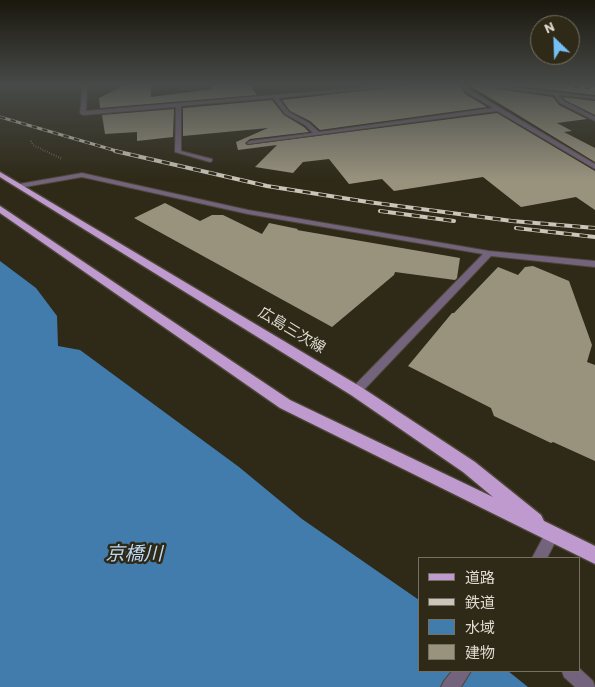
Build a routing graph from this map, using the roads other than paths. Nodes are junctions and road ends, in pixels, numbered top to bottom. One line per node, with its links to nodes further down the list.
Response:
1 (178, 117): 7 (street)
2 (295, 117): 5 (street)
3 (437, 117): 5 (street)
4 (511, 117): 8 (street)
5 (317, 133): 6 (street)
6 (250, 143)
7 (210, 160)
8 (595, 167)
9 (0, 174): 10 (main road, 広島三次線)
10 (19, 186): 12 (street); 14 (main road, 広島三次線)
11 (0, 209): 15 (main road, 広島三次線)
12 (489, 253): 13 (street); 14 (street)
13 (595, 264)
14 (356, 391): 15 (main road, 広島三次線)
15 (552, 535): 16 (main road, 広島三次線); 17 (street)
16 (595, 555)
17 (540, 557)
18 (462, 672): 20 (street)
19 (571, 672): 21 (street)
20 (450, 687)
21 (587, 687)

